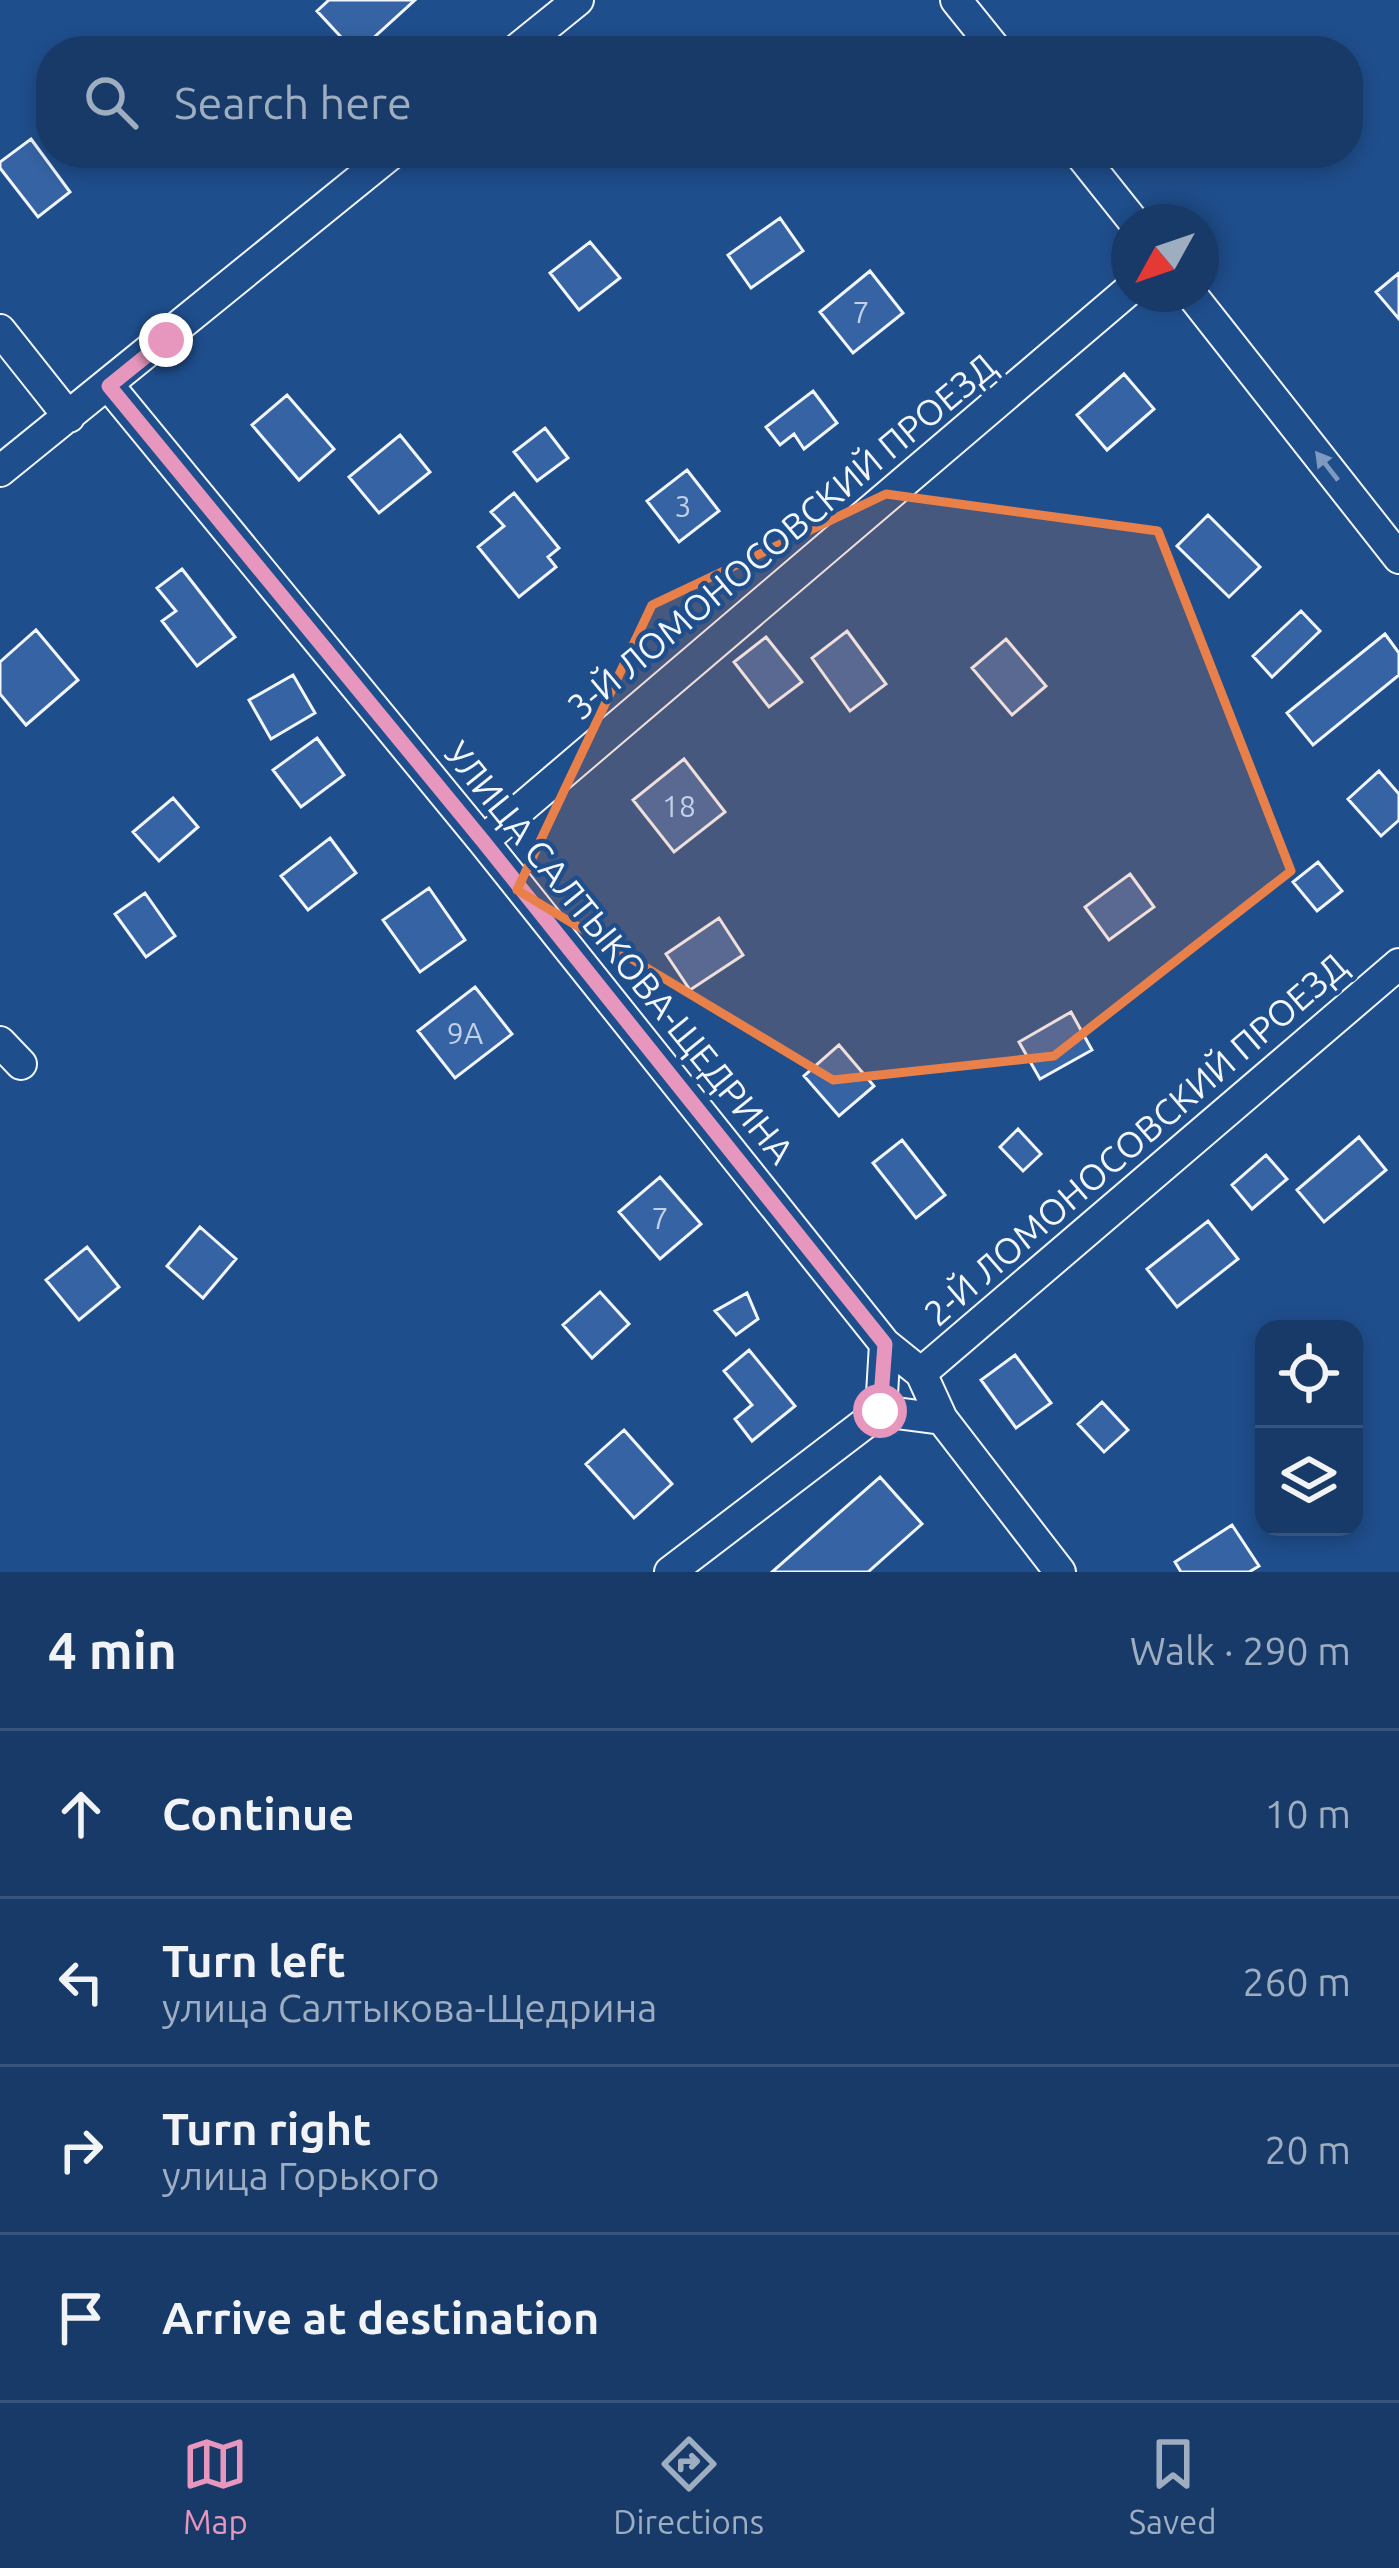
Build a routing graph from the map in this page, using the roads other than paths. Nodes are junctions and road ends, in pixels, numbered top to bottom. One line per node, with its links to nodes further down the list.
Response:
1 (956, 0): 4 (street)
2 (570, 2): 3 (street)
3 (532, 36)
4 (985, 36)
5 (374, 168): 11 (street)
6 (1091, 168): 7 (street)
7 (1120, 204)
8 (1111, 305): 15 (street, 3-Й ЛОМОНОСОВСКИЙ ПРОЕЗД)
9 (1205, 312): 14 (street, one-way to 9)
10 (0, 330): 12 (street)
11 (109, 386): 12 (street); 15 (street, УЛИЦА САЛТЫКОВА-ЩЕДРИНА)
12 (69, 417): 13 (street)
13 (0, 471)
14 (1399, 558)
15 (483, 841): 17 (street, УЛИЦА САЛТЫКОВА-ЩЕДРИНА)
16 (1399, 964): 18 (street, 2-Й ЛОМОНОСОВСКИЙ ПРОЕЗД)
17 (885, 1344): 18 (street, УЛИЦА САЛТЫКОВА-ЩЕДРИНА); 19 (street)
18 (921, 1373): 20 (street, УЛИЦА САЛТЫКОВА-ЩЕДРИНА)
19 (880, 1411): 20 (street); 21 (street)
20 (942, 1419): 22 (street, УЛИЦА САЛТЫКОВА-ЩЕДРИНА)
21 (670, 1572)
22 (1060, 1572)

